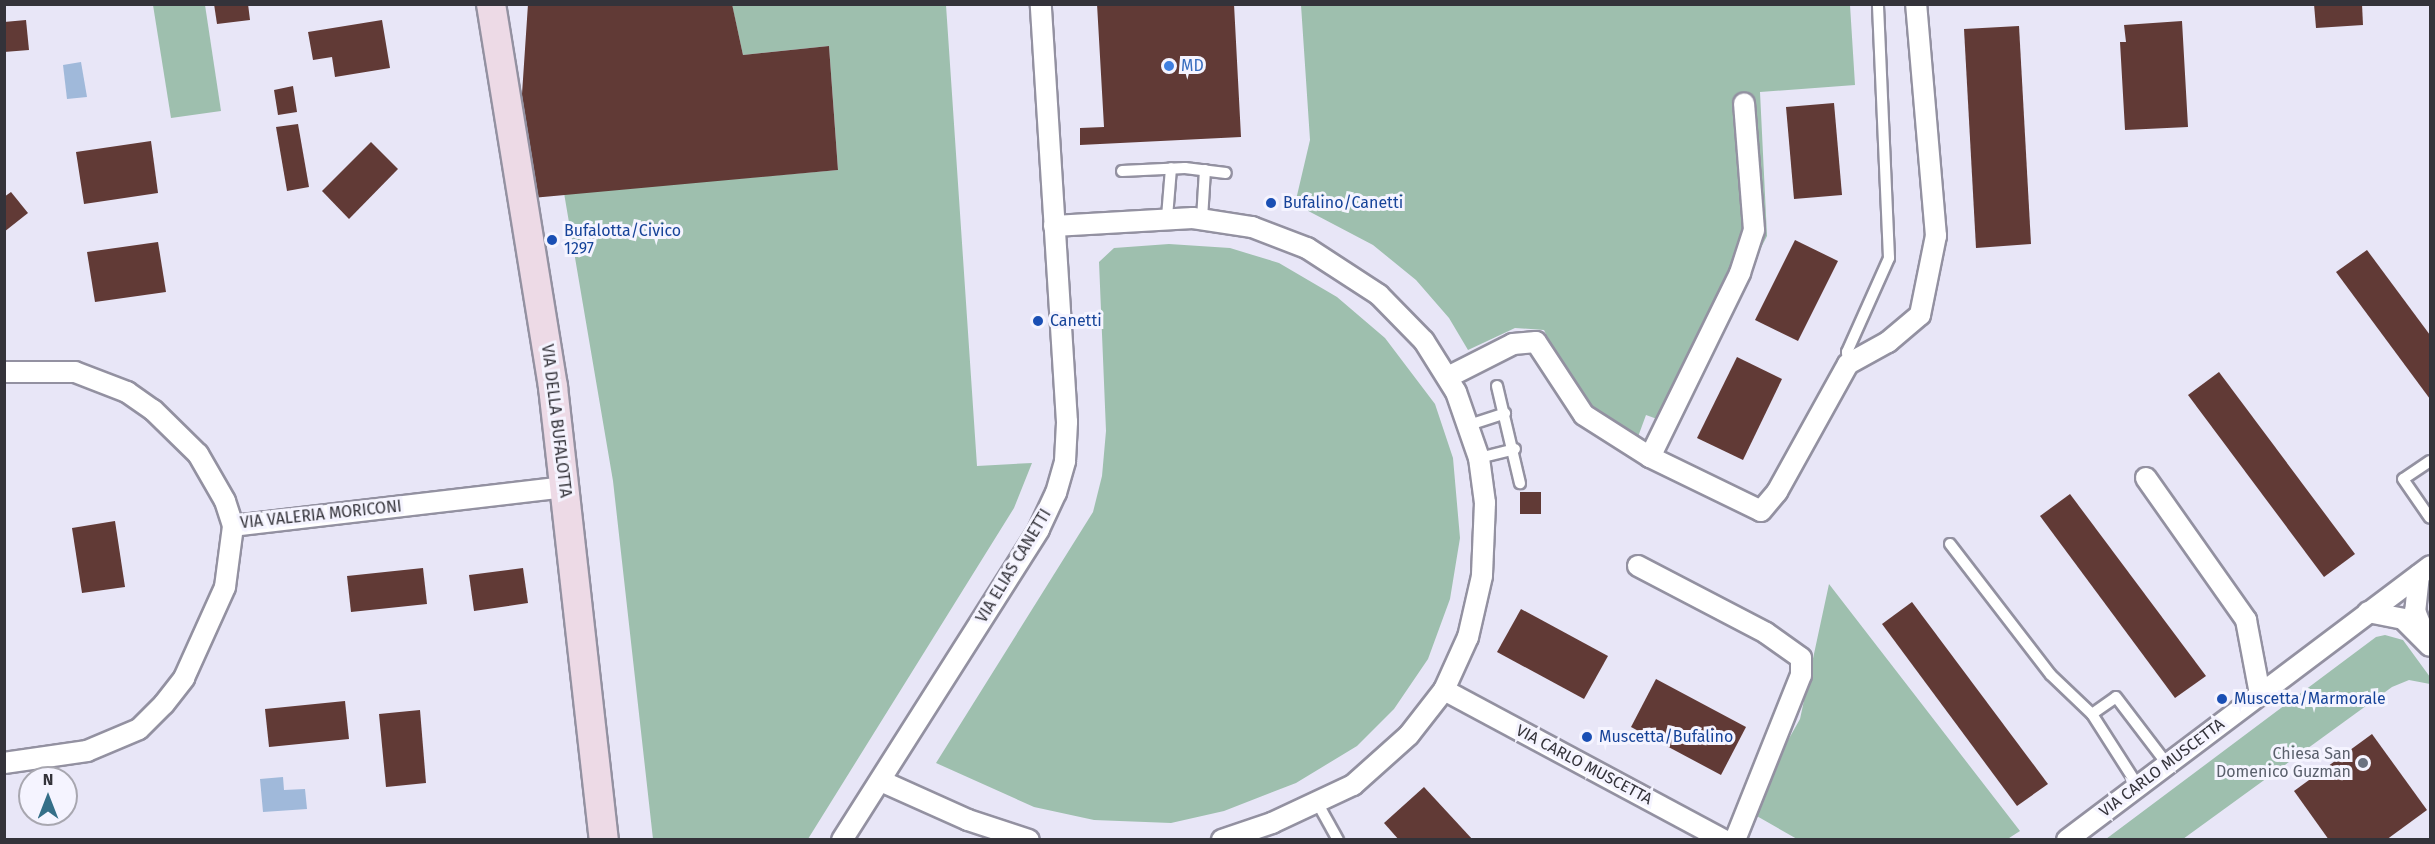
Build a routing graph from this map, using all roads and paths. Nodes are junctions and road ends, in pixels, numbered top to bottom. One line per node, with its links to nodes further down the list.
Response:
1 (491, 4): 25 (street, VIA DELLA BUFALOTTA)
2 (1041, 4): 12 (street, VIA ELIAS CANETTI)
3 (1878, 4): 13 (lane)
4 (1916, 4): 13 (street)
5 (1744, 103): 20 (street)
6 (1171, 168): 7 (lane); 8 (lane); 10 (lane)
7 (1205, 170): 9 (lane); 11 (lane)
8 (1122, 171)
9 (1226, 173)
10 (1167, 217): 11 (street); 12 (street)
11 (1202, 219): 15 (street)
12 (1054, 226): 38 (street, VIA ELIAS CANETTI)
13 (1848, 364): 20 (street)
14 (4, 372): 27 (street, VIA VALERIA MORICONI)
15 (1448, 377): 18 (street); 20 (street)
16 (1497, 386): 17 (lane)
17 (1505, 413): 18 (lane); 19 (lane)
18 (1469, 424): 21 (street)
19 (1515, 449): 21 (lane); 24 (lane)
20 (1650, 457)
21 (1479, 458): 33 (street)
22 (2430, 461): 26 (lane)
23 (2146, 478): 34 (street)
24 (1520, 483)
25 (564, 487): 27 (street, VIA VALERIA MORICONI); 41 (street, VIA DELLA BUFALOTTA)
26 (2430, 518)
27 (233, 526): 36 (street)
28 (1950, 544): 35 (lane)
29 (1638, 566): 47 (street)
30 (2427, 573): 31 (street, VIA CARLO MUSCETTA); 32 (street)
31 (2368, 612): 32 (street); 34 (street, VIA CARLO MUSCETTA)
32 (2429, 642)
33 (1444, 690): 40 (street); 46 (street, VIA CARLO MUSCETTA)
34 (2260, 694): 37 (street, VIA CARLO MUSCETTA)
35 (2092, 714): 37 (lane); 39 (lane)
36 (4, 763)
37 (2167, 764): 39 (street, VIA CARLO MUSCETTA)
38 (881, 781): 43 (street, VIA ELIAS CANETTI); 44 (street)
39 (2138, 786): 48 (street, VIA CARLO MUSCETTA)
40 (1318, 804): 42 (lane); 45 (street)
41 (606, 832)
42 (1337, 839)
43 (842, 840)
44 (1029, 840)
45 (1221, 840)
46 (1724, 840)
47 (1735, 840)
48 (2067, 840)

